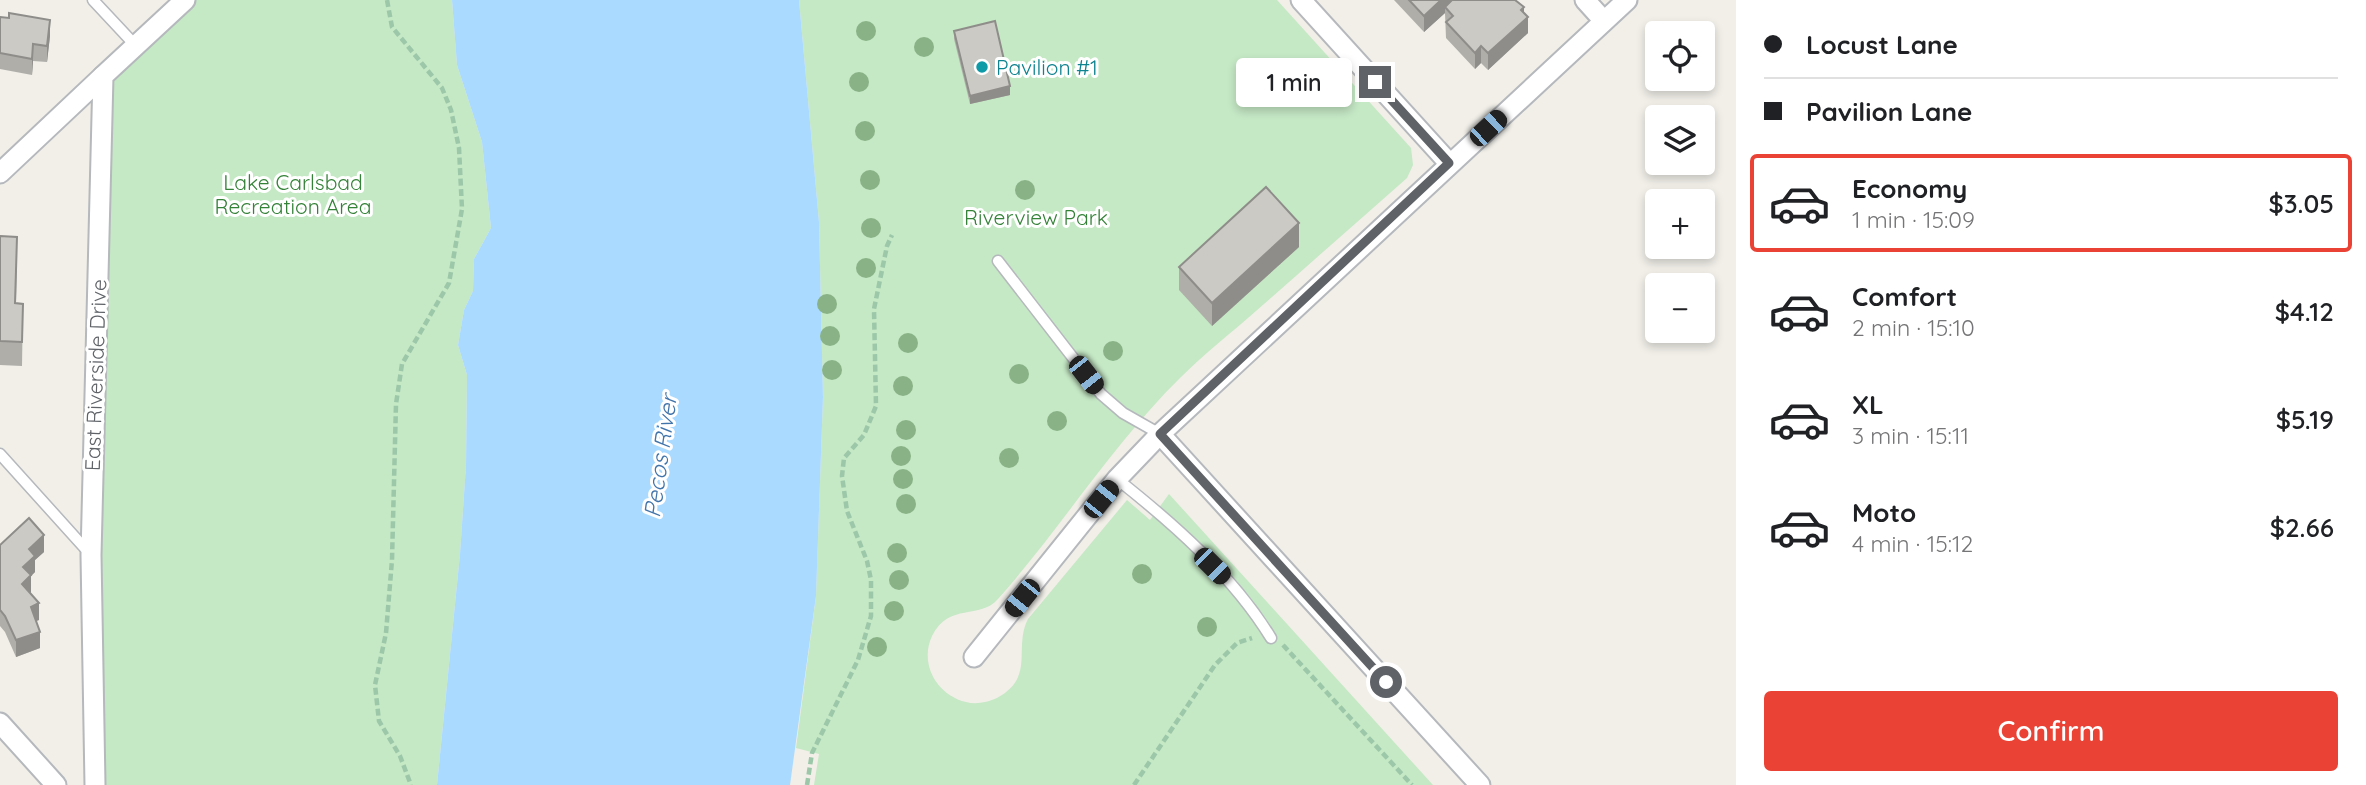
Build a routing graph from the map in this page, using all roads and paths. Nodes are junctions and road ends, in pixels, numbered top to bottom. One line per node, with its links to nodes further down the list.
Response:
1 (93, 0): 8 (lane)
2 (185, 0): 8 (street)
3 (387, 0): 23 (path)
4 (1301, 0): 10 (street)
5 (1585, 0): 7 (street)
6 (1627, 0): 7 (street)
7 (1604, 21): 10 (street)
8 (136, 46): 9 (street)
9 (103, 76): 11 (street); 17 (street, East Riverside Drive)
10 (1449, 163): 14 (street)
11 (0, 173)
12 (892, 235): 24 (path)
13 (998, 261): 14 (lane)
14 (1160, 434): 16 (street); 27 (street)
15 (0, 454): 17 (lane)
16 (1117, 479): 18 (lane); 19 (street)
17 (91, 555): 22 (street, East Riverside Drive)
18 (1271, 638): 25 (path); 26 (path)
19 (974, 657)
20 (0, 723): 21 (street)
21 (56, 785)
22 (95, 785)
23 (411, 785)
24 (807, 785)
25 (1135, 785)
26 (1412, 785)
27 (1480, 785)

